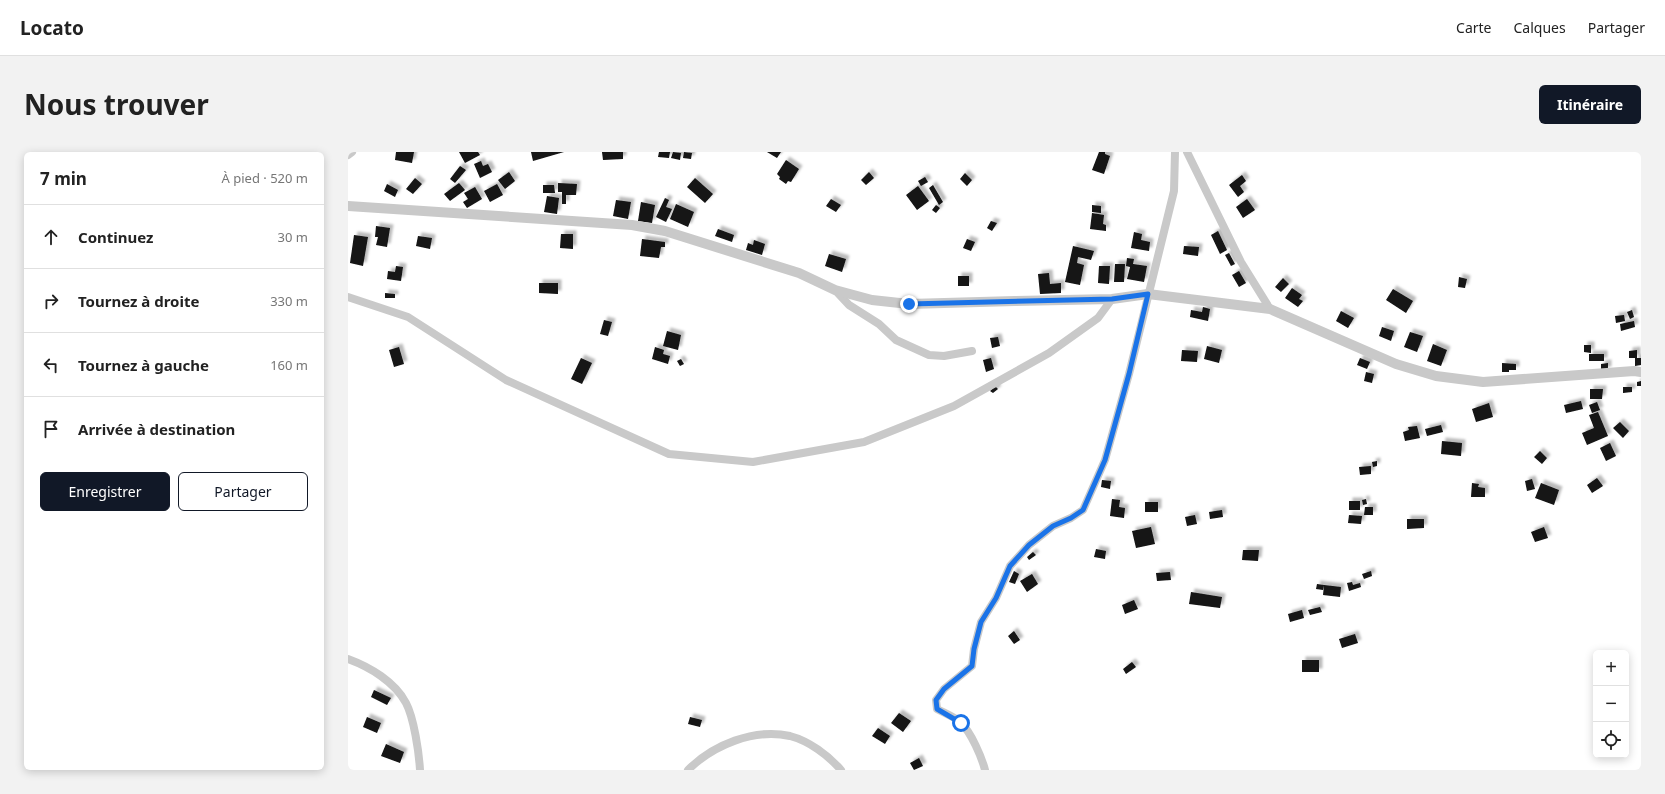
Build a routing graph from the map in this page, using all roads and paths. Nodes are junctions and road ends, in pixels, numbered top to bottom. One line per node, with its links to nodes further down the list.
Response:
1 (352, 152): 4 (street)
2 (1175, 152): 7 (street)
3 (1187, 152): 10 (street)
4 (348, 155)
5 (348, 206): 6 (street)
6 (835, 290): 9 (street); 11 (street)
7 (1148, 294): 9 (street); 10 (street); 17 (street)
8 (348, 297): 9 (street)
9 (1112, 299)
10 (1270, 309): 12 (street)
11 (972, 351)
12 (1641, 372)
13 (348, 659): 14 (street)
14 (420, 770)
15 (688, 770): 16 (street)
16 (841, 770)
17 (986, 770)

